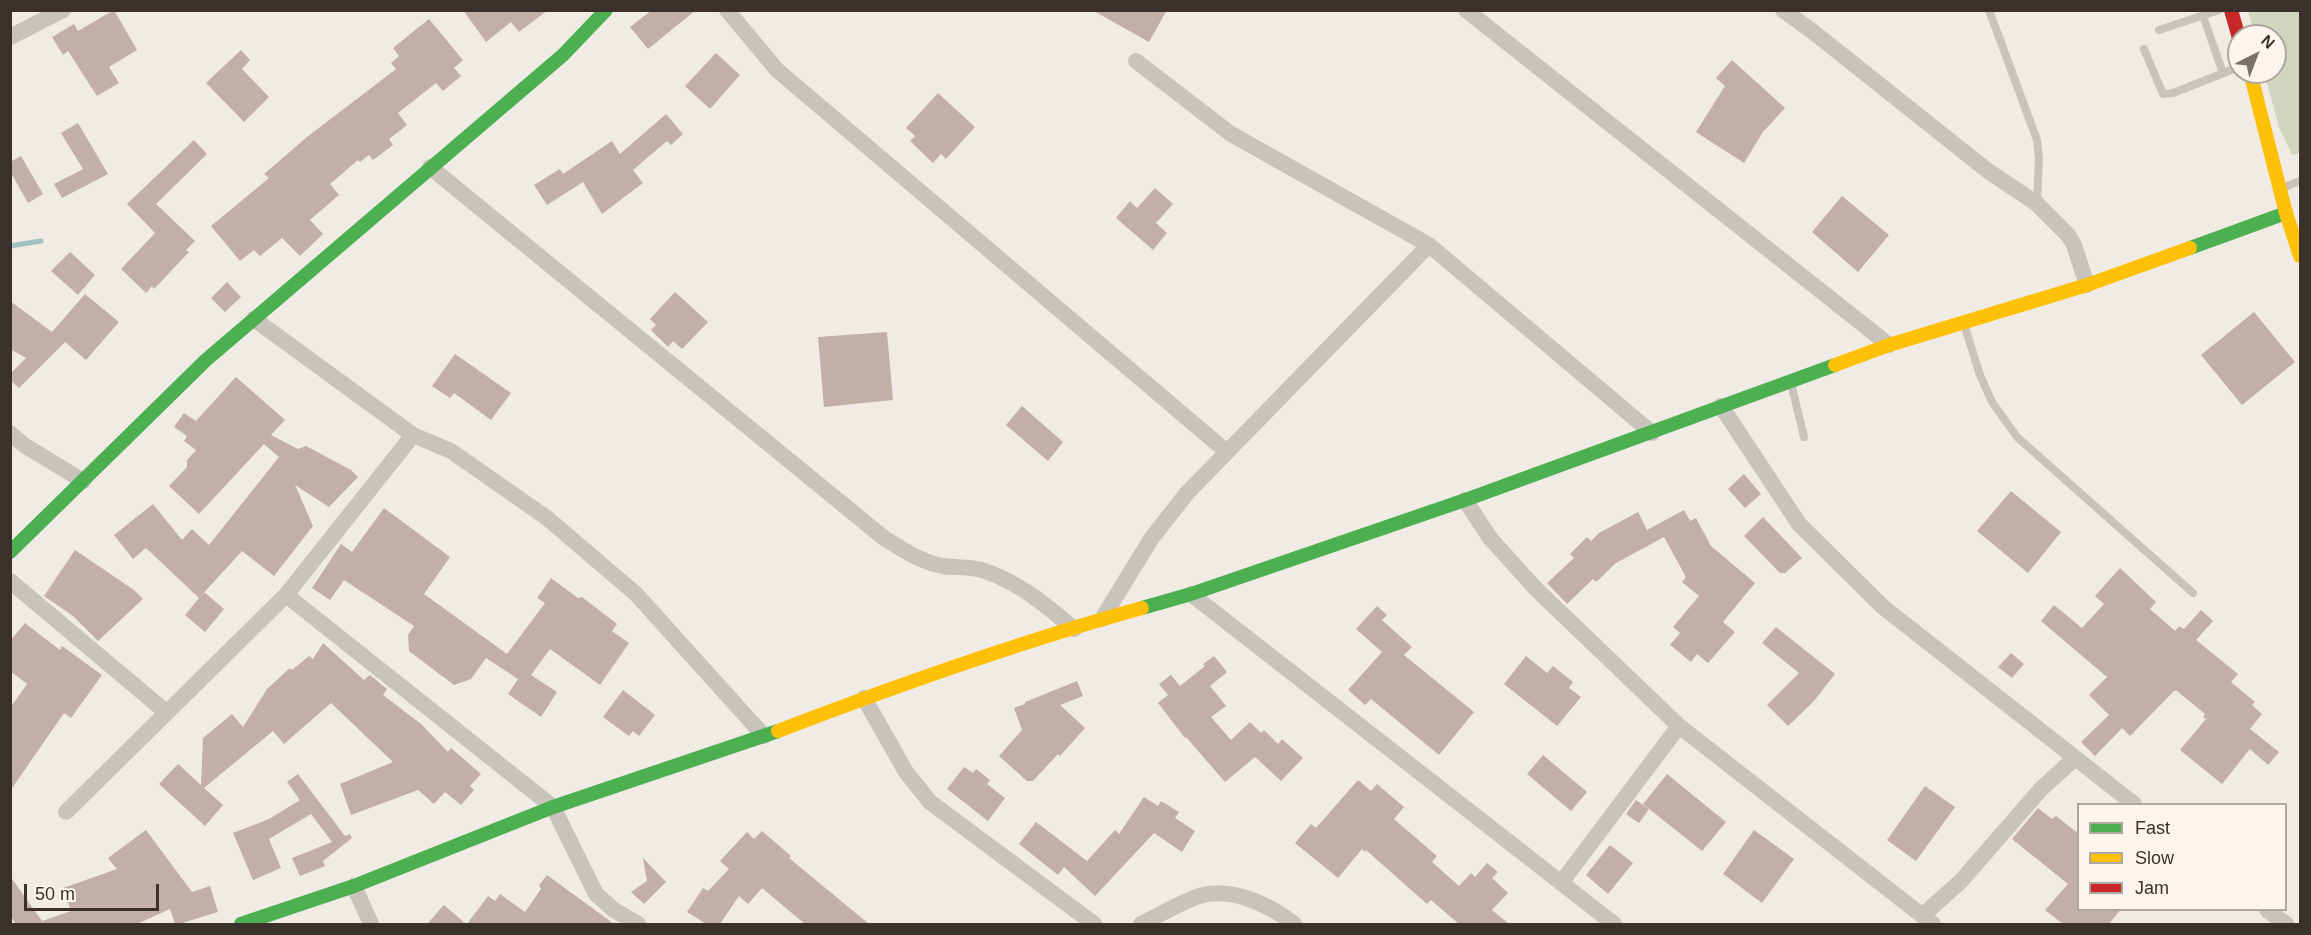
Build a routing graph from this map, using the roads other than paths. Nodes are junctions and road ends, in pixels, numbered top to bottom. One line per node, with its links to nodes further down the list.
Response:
1 (63, 10): 10 (street)
2 (606, 10): 16 (street)
3 (727, 10): 33 (street)
4 (1466, 10): 26 (street)
5 (1783, 10): 19 (street)
6 (1989, 10): 19 (lane)
7 (2219, 10): 8 (lane)
8 (2203, 16): 9 (lane); 14 (lane)
9 (2159, 30)
10 (10, 37)
11 (2144, 49): 14 (lane)
12 (1136, 61): 21 (street)
13 (2227, 72): 14 (lane)
14 (2223, 73)
15 (2253, 84): 18 (street)
16 (430, 167): 24 (street); 42 (street)
17 (2301, 181): 18 (lane)
18 (2281, 188): 20 (street)
19 (2037, 203): 23 (street)
20 (2286, 213): 22 (street); 23 (street)
21 (1429, 245): 30 (street); 33 (street)
22 (2301, 256)
23 (2087, 285): 25 (street)
24 (254, 319): 31 (street); 34 (street)
25 (1964, 323): 26 (street); 38 (lane)
26 (1889, 345): 27 (street)
27 (1791, 382): 28 (street); 32 (lane)
28 (1721, 406): 30 (street); 47 (street)
29 (10, 433): 34 (street)
30 (1653, 433): 35 (street)
31 (413, 435): 40 (street); 46 (street)
32 (1804, 437)
33 (1227, 452): 41 (street)
34 (83, 481): 36 (street)
35 (1465, 500): 39 (street); 45 (street)
36 (10, 552)
37 (10, 581): 44 (street)
38 (2193, 593)
39 (1191, 594): 41 (street); 51 (street)
40 (286, 595): 44 (street); 49 (street)
41 (1102, 619): 42 (street)
42 (1074, 629): 43 (street)
43 (864, 698): 46 (street); 58 (street)
44 (166, 712): 50 (street)
45 (1679, 726): 51 (street); 54 (street)
46 (764, 736): 49 (street)
47 (2075, 758): 48 (street); 54 (street)
48 (2133, 803)
49 (554, 807): 52 (street); 57 (street)
50 (66, 812)
51 (1561, 883): 61 (street)
52 (354, 886): 55 (street); 56 (street)
53 (2270, 911): 62 (street)
54 (1927, 920)
55 (241, 924)
56 (371, 924)
57 (638, 924)
58 (1094, 924)
59 (1140, 924): 60 (street)
60 (1294, 924)
61 (1614, 924)
62 (2286, 924)

